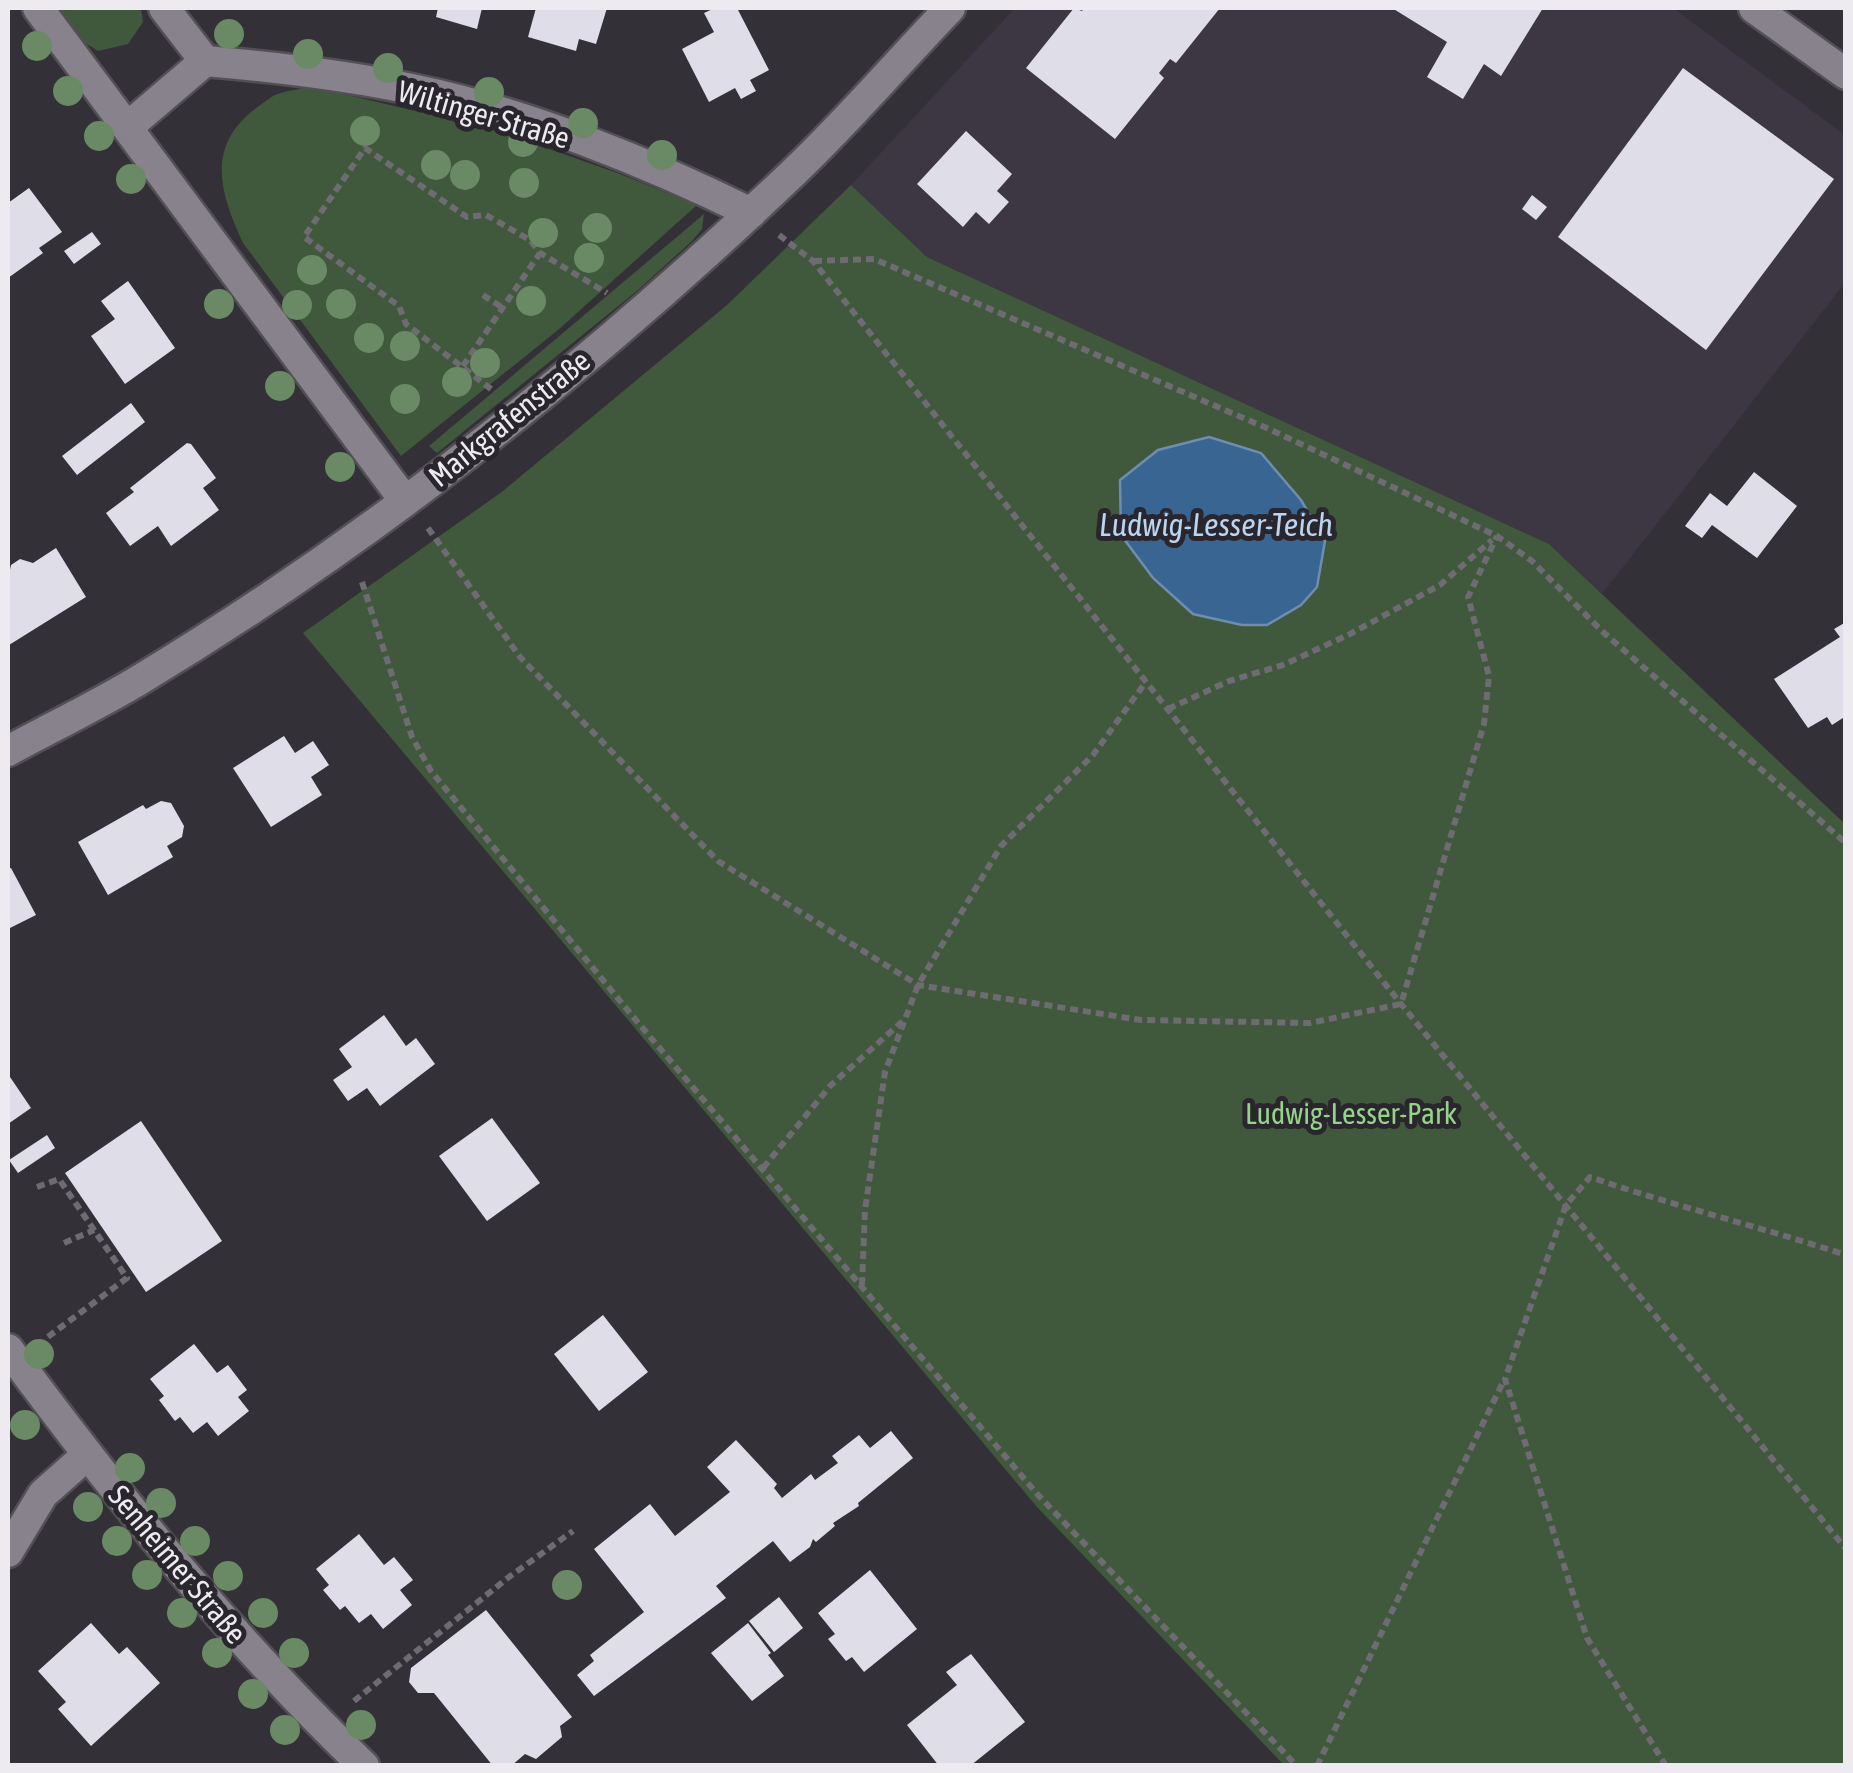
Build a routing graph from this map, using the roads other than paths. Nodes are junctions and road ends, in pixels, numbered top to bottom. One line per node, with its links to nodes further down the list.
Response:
1 (38, 8): 7 (street)
2 (164, 8): 5 (street)
3 (950, 8): 8 (street, Markgrafenstraße)
4 (1754, 8): 6 (street)
5 (206, 61): 7 (street); 8 (street, Wiltinger Straße)
6 (1846, 74)
7 (130, 126): 9 (street)
8 (751, 213): 9 (street, Markgrafenstraße)
9 (405, 500): 10 (street, Markgrafenstraße)
10 (8, 751)
11 (8, 1349): 12 (street, Senheimer Straße)
12 (87, 1456): 13 (street); 14 (street, Senheimer Straße)
13 (8, 1552)
14 (364, 1766)

